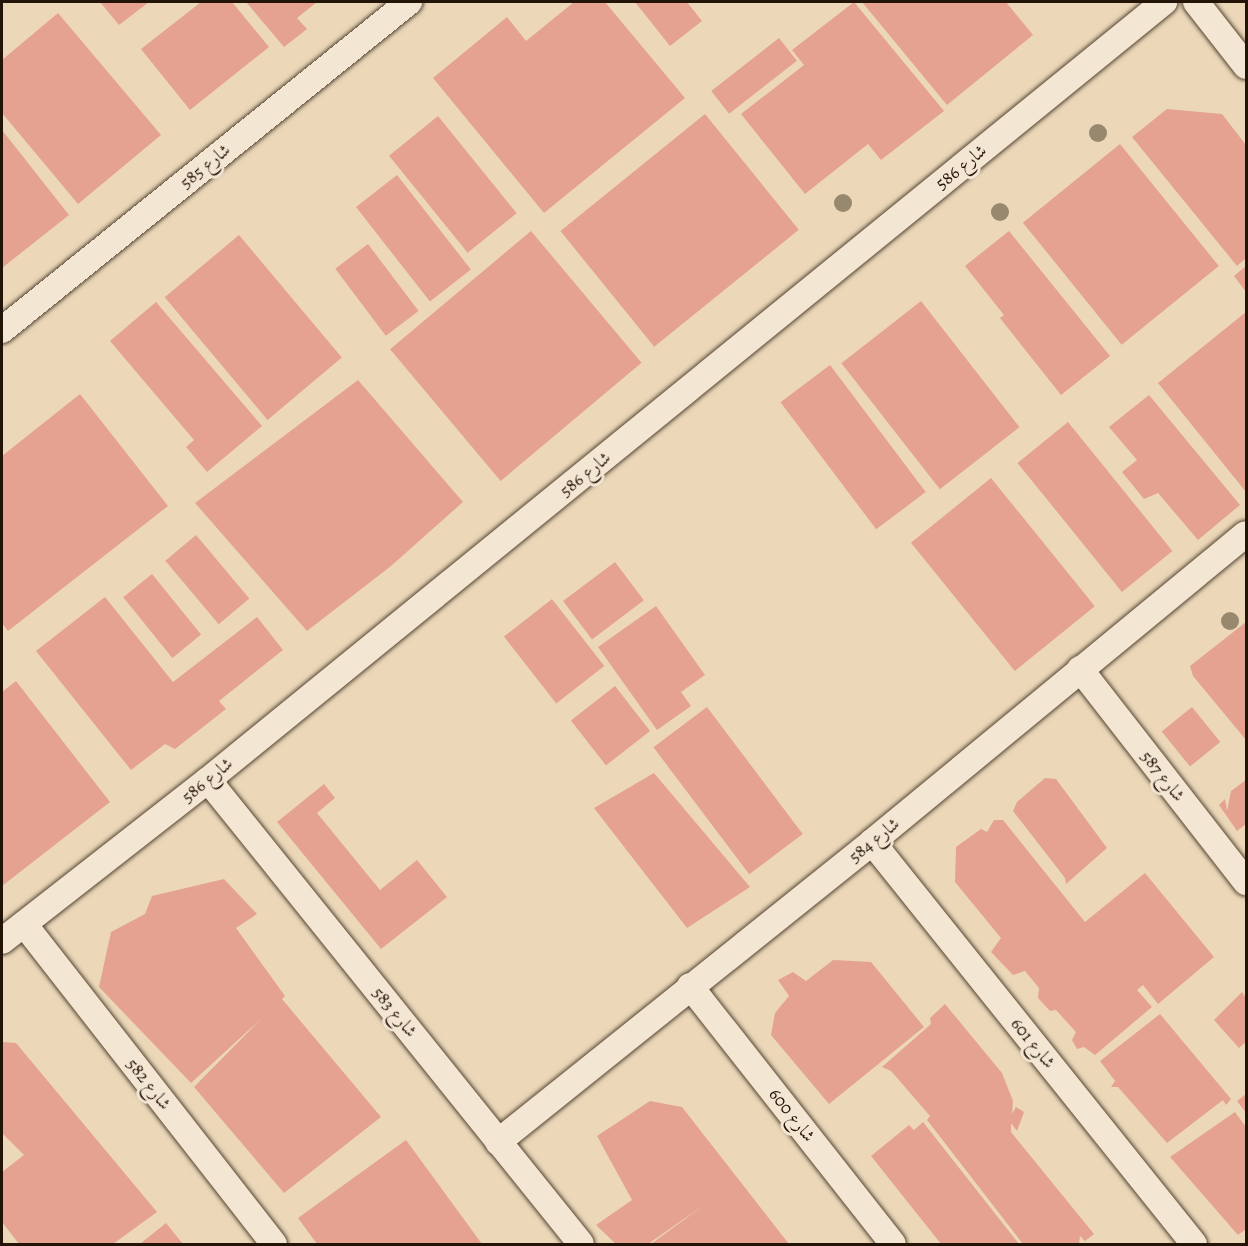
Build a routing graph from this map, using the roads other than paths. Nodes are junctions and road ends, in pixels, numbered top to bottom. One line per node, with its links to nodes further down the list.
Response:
1 (409, 2): 5 (street, شارع 585)
2 (1164, 2): 8 (street, شارع 586)
3 (1196, 2): 4 (street)
4 (1246, 66)
5 (2, 330)
6 (1246, 534): 7 (street, شارع 584)
7 (1080, 669): 9 (street, شارع 584); 10 (street, شارع 587)
8 (208, 780): 11 (street, شارع 586); 14 (street, شارع 583)
9 (872, 842): 13 (street, شارع 584); 18 (street, شارع 601)
10 (1246, 882)
11 (24, 924): 12 (street, شارع 586); 15 (street, شارع 582)
12 (2, 941)
13 (690, 986): 14 (street, شارع 584); 17 (street, شارع 600)
14 (498, 1142): 16 (street, شارع 583)
15 (274, 1245)
16 (581, 1245)
17 (893, 1245)
18 (1194, 1245)

